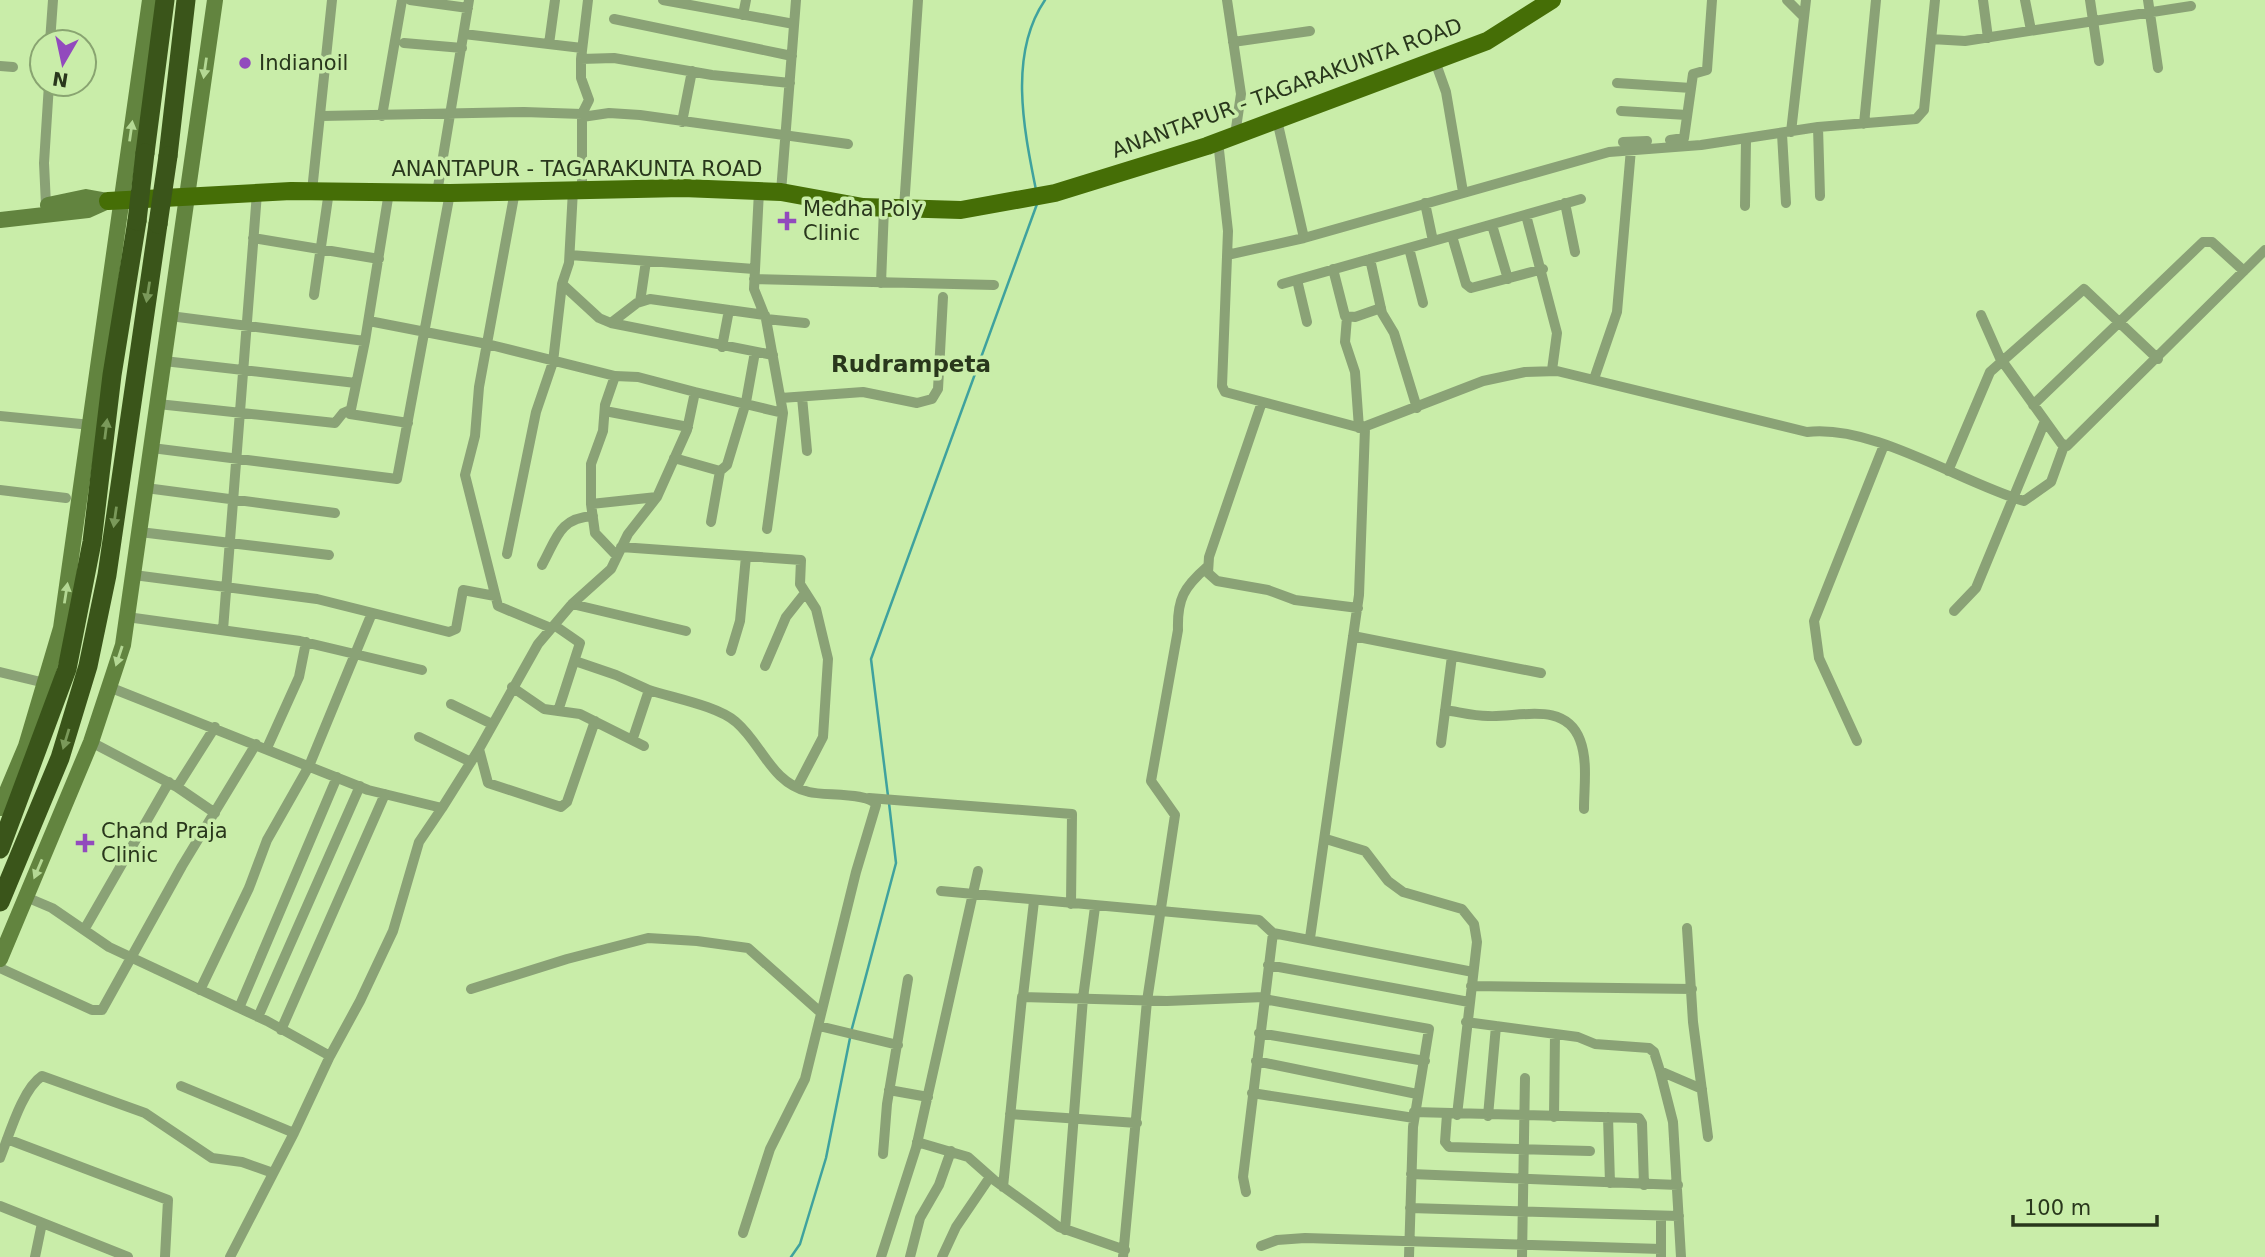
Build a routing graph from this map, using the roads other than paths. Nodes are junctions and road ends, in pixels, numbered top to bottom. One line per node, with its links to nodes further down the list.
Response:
1 (51, 0): 34 (street)
2 (149, 0): 84 (street, one-way to 2)
3 (165, 0): 247 (highway, one-way to 3, bridge)
4 (186, 0): 253 (highway, one-way to 253, bridge)
5 (215, 0): 81 (street, one-way to 81)
6 (332, 0): 60 (street)
7 (402, 0): 61 (street)
8 (410, 0): 25 (street)
9 (555, 0): 42 (street)
10 (588, 0): 44 (street)
11 (663, 0): 29 (street)
12 (746, 0): 29 (street)
13 (796, 0): 33 (street)
14 (918, 0): 91 (street)
15 (1228, 0): 40 (street)
16 (1552, 0): 26 (main road, ANANTAPUR - TAGARAKUNTA ROAD)
17 (1712, 0): 54 (street)
18 (1787, 0): 30 (street)
19 (1806, 0): 30 (street)
20 (1875, 0): 64 (street)
21 (1935, 0): 39 (street)
22 (1983, 0): 38 (street)
23 (2025, 0): 35 (street)
24 (2090, 0): 32 (street)
25 (468, 4): 37 (street)
26 (1536, 5): 46 (main road, ANANTAPUR - TAGARAKUNTA ROAD)
27 (2148, 6): 28 (street); 32 (street); 50 (street)
28 (2191, 6)
29 (743, 16): 33 (street)
30 (1804, 17): 66 (street)
31 (614, 19): 45 (street)
32 (2092, 19): 35 (street); 47 (street)
33 (794, 24): 45 (street)
34 (50, 28)
35 (2031, 30): 38 (street)
36 (1310, 31): 40 (street)
37 (464, 34): 42 (street); 43 (street)
38 (1988, 38): 39 (street)
39 (1931, 39): 64 (street)
40 (1233, 42): 68 (street)
41 (404, 43): 43 (street)
42 (550, 44): 44 (street)
43 (462, 48): 57 (street)
44 (581, 53): 51 (street); 58 (street)
45 (792, 56): 52 (street)
46 (1435, 61): 62 (main road, ANANTAPUR - TAGARAKUNTA ROAD); 78 (street)
47 (2099, 61)
48 (0, 66): 49 (street)
49 (13, 67)
50 (2158, 68)
51 (692, 72): 52 (street); 63 (street)
52 (790, 83): 67 (street)
53 (1616, 83): 54 (street)
54 (1691, 88): 59 (street)
55 (47, 98): 88 (street)
56 (1621, 111): 59 (street)
57 (449, 114): 58 (street); 61 (street); 80 (street)
58 (582, 115): 63 (street); 72 (street)
59 (1688, 115): 71 (street)
60 (322, 116): 61 (street); 73 (street)
61 (382, 116)
62 (1277, 120): 68 (main road, ANANTAPUR - TAGARAKUNTA ROAD); 98 (street)
63 (682, 121): 67 (street)
64 (1864, 124): 65 (street)
65 (1818, 127): 66 (street); 82 (street)
66 (1786, 133): 69 (street); 86 (street)
67 (786, 136): 70 (street); 77 (street)
68 (1227, 138): 91 (main road, ANANTAPUR - TAGARAKUNTA ROAD); 105 (street)
69 (1746, 140): 71 (street); 89 (street)
70 (848, 144)
71 (1627, 146): 78 (street); 148 (street)
72 (578, 190): 74 (main road, ANANTAPUR - TAGARAKUNTA ROAD); 75 (main road, ANANTAPUR - TAGARAKUNTA ROAD); 104 (street)
73 (321, 191): 76 (main road, ANANTAPUR - TAGARAKUNTA ROAD); 79 (main road, ANANTAPUR - TAGARAKUNTA ROAD); 101 (street)
74 (515, 191): 80 (main road, ANANTAPUR - TAGARAKUNTA ROAD); 137 (street)
75 (759, 191): 77 (main road, ANANTAPUR - TAGARAKUNTA ROAD); 112 (street)
76 (389, 192): 80 (main road, ANANTAPUR - TAGARAKUNTA ROAD); 106 (street)
77 (781, 192): 90 (main road, ANANTAPUR - TAGARAKUNTA ROAD)
78 (1464, 192): 85 (street)
79 (257, 193): 81 (main road, ANANTAPUR - TAGARAKUNTA ROAD); 97 (street)
80 (444, 193): 135 (street)
81 (187, 196): 84 (main road, ANANTAPUR - TAGARAKUNTA ROAD); 126 (street)
82 (1820, 196)
83 (1581, 199): 87 (street)
84 (115, 200): 88 (street); 94 (street); 165 (street)
85 (1424, 203): 98 (street); 99 (street)
86 (1786, 203)
87 (1565, 204): 93 (street); 103 (street)
88 (46, 205): 92 (street)
89 (1745, 206)
90 (884, 208): 91 (main road, ANANTAPUR - TAGARAKUNTA ROAD); 115 (street)
91 (904, 208)
92 (0, 211)
93 (1526, 215): 95 (street); 109 (street)
94 (0, 220)
95 (1492, 225): 96 (street); 113 (street)
96 (1452, 236): 99 (street); 113 (street)
97 (253, 237): 101 (street); 134 (street)
98 (1304, 238): 105 (street)
99 (1433, 241): 100 (street)
100 (1409, 248): 107 (street); 122 (street)
101 (322, 249): 106 (street); 119 (street)
102 (2265, 250): 111 (street)
103 (1575, 252)
104 (570, 255): 108 (street); 116 (street)
105 (1227, 255): 153 (street)
106 (379, 259): 129 (street)
107 (1370, 259): 110 (street); 123 (street)
108 (646, 261): 112 (street); 121 (street)
109 (1543, 269): 113 (street); 146 (street)
110 (1333, 270): 114 (street); 128 (street)
111 (2244, 271): 131 (street); 141 (street)
112 (754, 274): 115 (street); 127 (street)
113 (1508, 279)
114 (1297, 280): 117 (street); 130 (street)
115 (881, 283): 118 (street)
116 (562, 284): 132 (street); 142 (street)
117 (1282, 284)
118 (994, 285)
119 (314, 295)
120 (943, 297): 151 (street)
121 (640, 302): 124 (street); 132 (street)
122 (1423, 303)
123 (1381, 308): 128 (street); 157 (street)
124 (730, 310): 127 (street); 138 (street)
125 (1981, 315): 144 (street)
126 (170, 316): 134 (street); 143 (street)
127 (765, 317): 133 (street); 140 (street)
128 (1347, 317): 167 (street)
129 (369, 321): 135 (street); 136 (street)
130 (1307, 322)
131 (2122, 322): 141 (street); 144 (street); 156 (street)
132 (611, 323): 138 (street)
133 (805, 323)
134 (245, 325): 136 (street); 145 (street)
135 (422, 331): 137 (street); 164 (street)
136 (365, 341): 149 (street)
137 (487, 344): 142 (street); 197 (street)
138 (722, 346): 139 (street)
139 (755, 352): 140 (street); 155 (street)
140 (773, 355): 152 (street)
141 (2158, 359): 169 (street)
142 (553, 360): 147 (street); 189 (street)
143 (164, 361): 145 (street); 154 (street)
144 (2003, 362): 156 (street); 175 (street)
145 (243, 368): 149 (street); 160 (street)
146 (1552, 370): 148 (street); 157 (street)
147 (615, 376): 150 (street); 159 (street)
148 (1594, 379): 168 (street)
149 (356, 383): 158 (street)
150 (695, 392): 155 (street); 166 (street)
151 (802, 397): 152 (street); 171 (street)
152 (780, 398): 161 (street)
153 (1262, 402): 167 (street); 193 (street)
154 (158, 404): 160 (street); 170 (street)
155 (745, 405): 161 (street); 174 (street)
156 (2034, 405): 163 (street)
157 (1417, 408): 167 (street)
158 (350, 410): 160 (street); 164 (street)
159 (604, 411): 166 (street); 182 (street)
160 (240, 413): 172 (street)
161 (783, 413): 185 (street)
162 (0, 416): 165 (street)
163 (2045, 421): 169 (street); 180 (street)
164 (408, 423): 172 (street)
165 (91, 425): 216 (street, one-way to 165)
166 (688, 427): 173 (street)
167 (1362, 428): 199 (street)
168 (1884, 445): 175 (street); 228 (street)
169 (2064, 446): 180 (street)
170 (152, 448): 172 (street); 176 (street)
171 (807, 451)
172 (236, 457): 181 (street)
173 (674, 458): 174 (street); 178 (street)
174 (720, 471): 184 (street)
175 (1948, 471): 180 (street)
176 (146, 488): 181 (street); 186 (street)
177 (0, 491): 179 (street)
178 (657, 497): 182 (street); 188 (street)
179 (66, 498)
180 (2014, 498): 200 (street)
181 (233, 499): 183 (street); 187 (street)
182 (592, 510): 188 (street); 192 (street)
183 (335, 513)
184 (711, 522)
185 (766, 529)
186 (140, 532): 187 (street); 194 (street)
187 (229, 544): 190 (street); 195 (street)
188 (619, 552): 191 (street); 198 (street)
189 (507, 554)
190 (328, 555)
191 (746, 556): 196 (street); 208 (street)
192 (542, 565)
193 (1207, 567): 199 (street); 256 (street)
194 (134, 575): 195 (street); 202 (street)
195 (225, 585): 201 (street); 204 (street)
196 (805, 593): 212 (street); 239 (street)
197 (495, 596): 201 (street); 203 (street)
198 (572, 604): 203 (street); 205 (street)
199 (1357, 608): 206 (street)
200 (1954, 611)
201 (372, 612): 209 (street)
202 (127, 617): 204 (street); 217 (street, one-way to 217)
203 (553, 627): 211 (street); 218 (street)
204 (223, 630): 207 (street)
205 (686, 631)
206 (1353, 636): 210 (street); 246 (street)
207 (306, 642): 209 (street); 231 (street)
208 (731, 651)
209 (357, 653): 213 (street); 235 (street)
210 (1452, 656): 215 (street); 221 (street)
211 (575, 661): 219 (street); 222 (street)
212 (765, 666)
213 (422, 670)
214 (0, 672): 216 (street)
215 (1541, 673)
216 (45, 683): 242 (street)
217 (109, 687): 225 (street); 229 (street)
218 (512, 687): 222 (street); 224 (street)
219 (649, 690): 227 (street); 239 (street)
220 (451, 704): 224 (street)
221 (1445, 710): 230 (street); 244 (street)
222 (558, 711): 223 (street)
223 (595, 721): 227 (street); 233 (street)
224 (492, 724): 233 (street)
225 (215, 727): 231 (street); 237 (street)
226 (419, 737): 234 (street)
227 (633, 738): 232 (street)
228 (1857, 741)
229 (91, 742): 237 (street); 251 (street, one-way to 251)
230 (1441, 743)
231 (261, 746): 235 (street); 245 (street)
232 (643, 746)
233 (479, 749): 234 (street)
234 (471, 762): 243 (street)
235 (309, 766): 236 (street); 270 (street)
236 (337, 777): 238 (street); 276 (street)
237 (173, 784): 245 (street); 258 (street)
238 (360, 786): 240 (street); 278 (street)
239 (797, 788): 241 (street)
240 (385, 794): 243 (street); 282 (street)
241 (869, 798): 254 (street); 280 (street)
242 (0, 808)
243 (442, 808): 286 (street)
244 (1584, 809)
245 (215, 813): 261 (street)
246 (1325, 839): 260 (street); 265 (street)
247 (0, 849)
248 (978, 871): 250 (street)
249 (942, 891): 250 (street)
250 (974, 892): 252 (street); 296 (street)
251 (26, 897): 258 (street); 262 (street)
252 (1034, 901): 254 (street); 271 (street)
253 (0, 902)
254 (1071, 904): 255 (street)
255 (1095, 906): 256 (street); 272 (street)
256 (1160, 912): 259 (street); 274 (street)
257 (1687, 928): 269 (street)
258 (84, 930): 261 (street)
259 (1273, 933): 260 (street); 263 (street)
260 (1310, 938): 265 (street)
261 (131, 958): 264 (street); 270 (street)
262 (0, 959)
263 (1268, 965): 273 (street); 275 (street)
264 (0, 968)
265 (1473, 972): 267 (street)
266 (908, 979): 285 (street)
267 (1471, 986): 269 (street); 275 (street)
268 (471, 989): 277 (street)
269 (1692, 989): 292 (street)
270 (200, 990): 276 (street)
271 (1023, 996): 272 (street); 297 (street)
272 (1083, 998): 274 (street); 304 (street)
273 (1264, 998): 274 (street); 283 (street); 287 (street)
274 (1147, 1000): 305 (street)
275 (1469, 1002): 279 (street)
276 (239, 1008): 278 (street)
277 (819, 1011)
278 (258, 1017): 282 (street)
279 (1466, 1022): 281 (street); 299 (street)
280 (819, 1026): 285 (street); 331 (street)
281 (1496, 1026): 284 (street); 300 (street)
282 (281, 1030): 286 (street)
283 (1259, 1033): 287 (street); 288 (street)
284 (1555, 1034): 289 (street); 302 (street)
285 (898, 1045): 293 (street)
286 (330, 1056): 306 (street)
287 (1425, 1060): 295 (street)
288 (1256, 1061): 294 (street); 295 (street)
289 (1660, 1071): 292 (street); 321 (street)
290 (1525, 1078): 301 (street)
291 (181, 1086): 306 (street)
292 (1702, 1089): 307 (street)
293 (889, 1090): 296 (street); 313 (street)
294 (1252, 1093): 298 (street); 323 (street)
295 (1417, 1094): 298 (street)
296 (928, 1097): 309 (street)
297 (1010, 1114): 304 (street); 322 (street)
298 (1414, 1115): 299 (street); 316 (street)
299 (1452, 1115): 300 (street); 310 (street)
300 (1489, 1116): 301 (street)
301 (1522, 1117): 302 (street); 310 (street)
302 (1555, 1117): 303 (street)
303 (1608, 1117): 319 (street); 320 (street)
304 (1074, 1119): 305 (street); 330 (street)
305 (1138, 1123): 335 (street)
306 (294, 1133): 315 (street)
307 (1708, 1137)
308 (7, 1139): 314 (street); 315 (street); 339 (street)
309 (917, 1142): 311 (street); 341 (street)
310 (1522, 1149): 312 (street); 318 (street)
311 (951, 1151): 317 (street); 342 (street)
312 (1590, 1151)
313 (883, 1154)
314 (0, 1158)
315 (273, 1173): 340 (street)
316 (1411, 1174): 318 (street); 325 (street)
317 (990, 1177): 322 (street); 343 (street)
318 (1523, 1181): 319 (street); 326 (street)
319 (1610, 1183): 320 (street)
320 (1644, 1185): 321 (street)
321 (1678, 1185): 328 (street)
322 (1003, 1187): 330 (street)
323 (1246, 1192)
324 (0, 1206): 329 (street)
325 (1410, 1208): 326 (street); 332 (street)
326 (1523, 1213): 327 (street); 334 (street)
327 (1661, 1216): 328 (street); 336 (street)
328 (1679, 1216): 345 (street)
329 (42, 1223): 337 (street); 338 (street)
330 (1065, 1230): 335 (street)
331 (743, 1233)
332 (1409, 1242): 333 (street); 334 (street); 344 (street)
333 (1261, 1246)
334 (1522, 1251): 336 (street)
335 (1124, 1253)
336 (1661, 1253)
337 (35, 1257)
338 (128, 1257)
339 (165, 1257)
340 (230, 1257)
341 (881, 1257)
342 (910, 1257)
343 (942, 1257)
344 (1409, 1257)
345 (1681, 1257)

